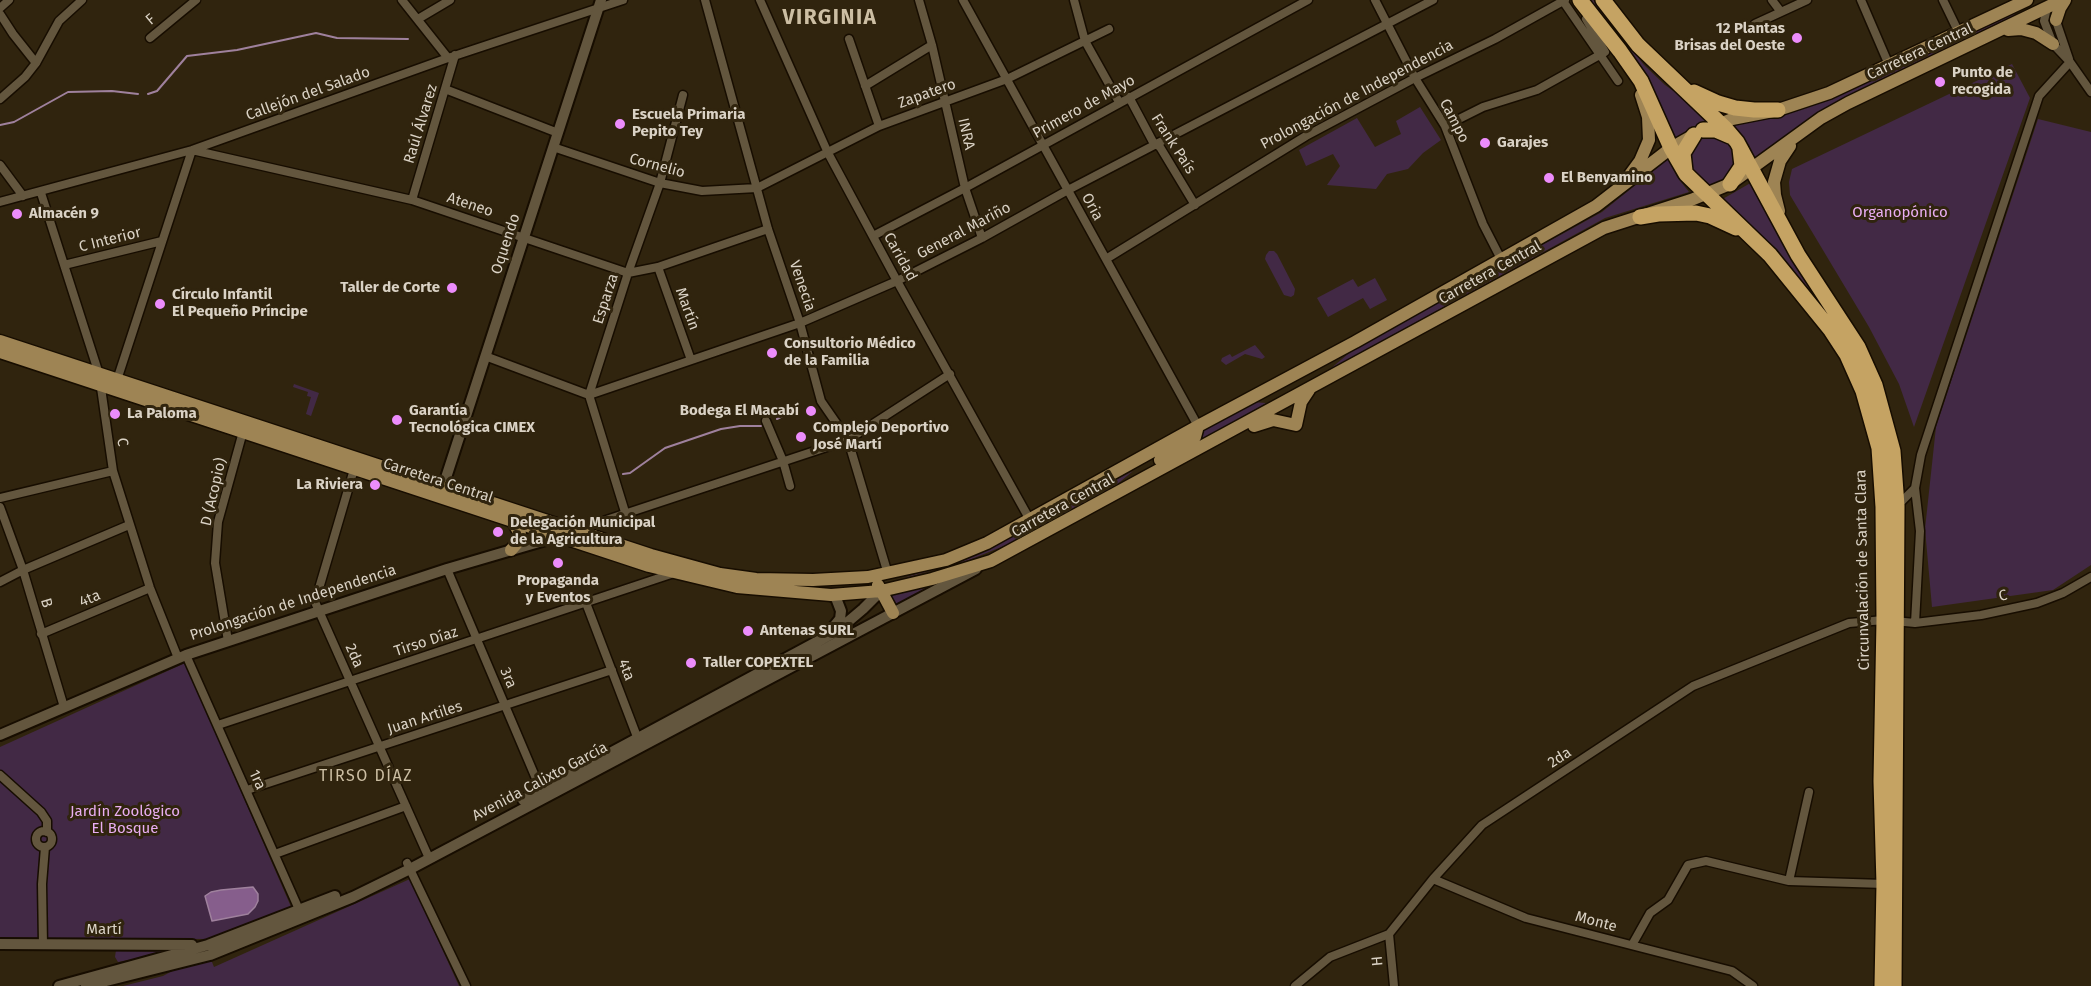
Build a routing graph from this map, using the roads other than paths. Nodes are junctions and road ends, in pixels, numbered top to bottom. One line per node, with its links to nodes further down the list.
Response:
1 (9, 0): 28 (street)
2 (82, 0): 47 (street)
3 (196, 0): 38 (street, F)
4 (402, 0): 31 (street)
5 (450, 0): 31 (street)
6 (622, 0): 26 (street, Callejón del Salado)
7 (705, 0): 81 (street, Venecia)
8 (760, 0): 74 (street, Caridad)
9 (919, 0): 42 (street, INRA)
10 (963, 0): 50 (street, Oria)
11 (1074, 0): 40 (street)
12 (1308, 0): 57 (street, Primero de Mayo)
13 (1375, 0): 33 (street, Campo)
14 (1433, 0): 33 (street, General Mariño)
15 (1564, 0): 25 (street, Prolongación de Independencia); 43 (street)
16 (1572, 0): 43 (street)
17 (1580, 0): 45 (highway, Circunvalación de Santa Clara)
18 (1603, 0): 52 (highway, Circunvalación de Santa Clara)
19 (1807, 0): 29 (street)
20 (1861, 0): 48 (street)
21 (1943, 0): 36 (street)
22 (2027, 0): 36 (main road, Carretera Central)
23 (2064, 0): 27 (main road, Carretera Central); 32 (main road)
24 (1774, 1): 29 (street)
25 (1553, 3): 49 (street, Prolongación de Independencia)
26 (600, 4): 44 (street, Callejón del Salado); 66 (main road, Oquendo)
27 (2046, 4): 32 (street); 37 (main road, Carretera Central); 41 (street)
28 (0, 8)
29 (1780, 12): 34 (street)
30 (0, 14): 47 (street)
31 (418, 20): 44 (street)
32 (2056, 20): 46 (street)
33 (1387, 24): 49 (street, Campo); 70 (street, General Mariño)
34 (1755, 24)
35 (1109, 29): 40 (street, Zapatero)
36 (1958, 31): 48 (main road, Carretera Central)
37 (1998, 31): 41 (main road); 62 (main road, Carretera Central)
38 (150, 38)
39 (849, 39): 53 (street)
40 (1085, 41): 50 (street, Zapatero); 60 (street)
41 (2053, 44): 46 (street)
42 (932, 45): 53 (street); 59 (street, INRA)
43 (1600, 55): 51 (street); 65 (street)
44 (452, 56): 54 (street, Raúl Álvarez); 73 (street, Callejón del Salado)
45 (1627, 61): 72 (highway, Circunvalación de Santa Clara); 80 (main road)
46 (2070, 62): 55 (street); 125 (street)
47 (36, 63): 58 (street)
48 (1889, 65): 61 (main road, Carretera Central)
49 (1415, 78): 65 (street, Campo); 89 (street, Prolongación de Independencia)
50 (1007, 79): 59 (street, Zapatero); 69 (street, Oria)
51 (1618, 81)
52 (1678, 84): 61 (highway); 63 (highway, Circunvalación de Santa Clara)
53 (865, 86): 64 (street)
54 (445, 90): 66 (street); 87 (street, Raúl Álvarez)
55 (2091, 92)
56 (683, 95): 78 (street, Esparza)
57 (1129, 97): 60 (street, Primero de Mayo); 70 (street, Frank País)
58 (0, 99)
59 (945, 102): 64 (street, Zapatero); 82 (street, INRA)
60 (1119, 102): 69 (street, Primero de Mayo)
61 (1778, 110): 63 (main road, Carretera Central)
62 (1821, 118): 76 (main road, Carretera Central); 92 (main road)
63 (1720, 124): 67 (main road, Carretera Central); 68 (highway, Circunvalación de Santa Clara)
64 (879, 126): 74 (street, Zapatero)
65 (1445, 126): 99 (street, Campo)
66 (558, 133): 71 (main road, Oquendo)
67 (1698, 133): 68 (highway); 72 (main road, Carretera Central); 77 (highway)
68 (1738, 144): 76 (highway, Circunvalación de Santa Clara); 79 (highway)
69 (1043, 145): 82 (street, Primero de Mayo); 83 (street, Oria)
70 (1156, 145): 83 (street, General Mariño); 89 (street, Frank País)
71 (553, 147): 78 (street, Cornelio); 94 (main road, Oquendo)
72 (1671, 148): 77 (highway, Circunvalación de Santa Clara); 80 (main road, Carretera Central)
73 (192, 150): 84 (street, Callejón del Salado); 87 (street, Ateneo); 97 (street)
74 (828, 153): 81 (street, Zapatero); 93 (street, Caridad)
75 (0, 165): 86 (street)
76 (1752, 170): 79 (main road, Carretera Central); 92 (highway, Circunvalación de Santa Clara)
77 (1688, 176): 79 (highway); 85 (highway, Circunvalación de Santa Clara)
78 (660, 183): 81 (street, Cornelio); 102 (street, Esparza)
79 (1727, 185): 85 (main road, Carretera Central)
80 (1620, 187): 99 (main road, Carretera Central)
81 (757, 188): 91 (street, Venecia)
82 (965, 188): 93 (street, Primero de Mayo); 96 (street, INRA)
83 (1068, 190): 96 (street, General Mariño); 98 (street, Oria)
84 (41, 193): 86 (street, Callejón del Salado); 100 (street, C)
85 (1706, 194): 90 (main road, Carretera Central); 95 (highway, Circunvalación de Santa Clara)
86 (23, 196): 88 (street, Callejón del Salado)
87 (412, 200): 94 (street, Ateneo)
88 (0, 202)
89 (1195, 205): 98 (street, Prolongación de Independencia)
90 (1640, 217): 95 (highway); 113 (main road, Carretera Central)
91 (768, 229): 101 (street); 104 (street, Venecia)
92 (1785, 230): 129 (highway, Circunvalación de Santa Clara)
93 (873, 236): 103 (street, Caridad)
94 (524, 237): 102 (street, Ateneo); 107 (main road, Oquendo)
95 (1751, 237): 160 (highway, Circunvalación de Santa Clara)
96 (982, 238): 103 (street, General Mariño)
97 (162, 241): 100 (street, C Interior); 112 (street)
98 (1106, 259): 117 (street, Oria)
99 (1501, 259): 111 (main road, Carretera Central)
100 (64, 265): 110 (street, C)
101 (658, 267): 102 (street); 108 (street, Martín)
102 (628, 273): 114 (street, Esparza)
103 (897, 280): 104 (street, General Mariño); 109 (street, Caridad)
104 (800, 323): 108 (street, General Mariño); 120 (street, Venecia)
105 (0, 341): 110 (main road, Carretera Central)
106 (0, 352): 110 (main road, Carretera Central)
107 (485, 356): 114 (street); 126 (main road, Oquendo)
108 (691, 360): 114 (street, General Mariño)
109 (950, 374): 120 (street, Prolongación de Independencia); 134 (street, Caridad)
110 (99, 379): 112 (main road, Carretera Central); 123 (street, C)
111 (1278, 383): 115 (main road); 117 (main road, Carretera Central)
112 (115, 384): 118 (main road, Carretera Central)
113 (1314, 386): 115 (main road, Carretera Central); 119 (main road)
114 (589, 395): 131 (street)
115 (1288, 400): 119 (main road, Carretera Central)
116 (766, 421): 121 (street)
117 (1198, 426): 127 (main road); 134 (main road, Carretera Central)
118 (244, 427): 122 (main road, Carretera Central); 165 (street, D (Acopio))
119 (1222, 436): 127 (main road, Carretera Central)
120 (848, 440): 121 (street, Prolongación de Independencia); 146 (street, Venecia)
121 (783, 461): 124 (street); 131 (street, Prolongación de Independencia)
122 (356, 464): 126 (main road, Carretera Central); 158 (street)
123 (113, 471): 128 (street); 135 (street, C)
124 (790, 486)
125 (1915, 488): 129 (street); 161 (street)
126 (441, 492): 132 (main road, Carretera Central)
127 (1116, 493): 142 (main road, Carretera Central)
128 (0, 498)
129 (1897, 506): 160 (highway, Circunvalación de Santa Clara)
130 (0, 507): 144 (street, B)
131 (625, 512): 133 (street, Prolongación de Independencia)
132 (513, 516): 136 (main road, Carretera Central); 137 (main road, Carretera Central); 139 (main road)
133 (603, 520): 136 (street, Prolongación de Independencia); 138 (street)
134 (1030, 520): 140 (main road, Carretera Central)
135 (129, 525): 144 (street); 153 (street, C)
136 (573, 531): 137 (street, Prolongación de Independencia); 138 (main road, Carretera Central)
137 (556, 537): 138 (main road, Carretera Central); 139 (main road, Prolongación de Independencia)
138 (597, 544): 141 (main road, Carretera Central)
139 (511, 550): 143 (main road, Prolongación de Independencia)
140 (946, 560): 146 (main road, Carretera Central); 154 (main road)
141 (650, 561): 145 (main road, Carretera Central); 151 (main road, Carretera Central); 152 (street)
142 (991, 561): 154 (main road, Carretera Central); 159 (main road, Avenida Calixto García)
143 (447, 569): 158 (main road, Prolongación de Independencia); 163 (street, 3ra)
144 (23, 570): 150 (street); 162 (street, B)
145 (674, 573): 151 (main road, Carretera Central); 152 (street, Tirso Díaz)
146 (888, 574): 147 (main road, Carretera Central)
147 (868, 577): 149 (main road, Carretera Central); 154 (main road)
148 (2091, 577): 161 (street, C)
149 (813, 580): 151 (main road, Carretera Central); 155 (main road)
150 (0, 582)
151 (738, 582): 155 (main road, Carretera Central)
152 (642, 584): 157 (street, Tirso Díaz)
153 (150, 588): 162 (street, 4ta); 166 (street, C)
154 (881, 591): 156 (main road, Carretera Central); 159 (main road); 164 (main road, Avenida Calixto García)
155 (812, 594): 156 (main road, Carretera Central)
156 (831, 595): 164 (main road)
157 (586, 603): 163 (street, Tirso Díaz); 167 (street, 4ta)
158 (318, 610): 165 (main road, Prolongación de Independencia); 168 (street, 2da)
159 (893, 613): 173 (main road, Avenida Calixto García)
160 (1890, 620): 161 (street, C); 183 (street, 2da); 185 (highway, Circunvalación de Santa Clara); 199 (highway, Circunvalación de Santa Clara)
161 (1915, 623)
162 (41, 634): 170 (street, B)
163 (477, 639): 168 (street, Tirso Díaz); 169 (street, 3ra)
164 (821, 640): 173 (main road, Avenida Calixto García)
165 (228, 641): 166 (main road, Prolongación de Independencia)
166 (182, 656): 170 (main road, Prolongación de Independencia); 171 (street, 1ra)
167 (612, 670): 169 (street, Juan Artiles); 173 (street, 4ta)
168 (350, 681): 171 (street, Tirso Díaz); 174 (street, 2da)
169 (505, 705): 174 (street, Juan Artiles); 178 (street, 3ra)
170 (64, 707): 172 (main road, Prolongación de Independencia)
171 (218, 725): 176 (street, 1ra)
172 (0, 735)
173 (639, 742): 178 (main road, Avenida Calixto García)
174 (380, 747): 176 (street, Juan Artiles); 179 (street, 2da)
175 (0, 775): 189 (street)
176 (247, 790): 180 (street, 1ra)
177 (1809, 792): 184 (street)
178 (543, 794): 181 (main road, Avenida Calixto García)
179 (406, 806): 180 (street); 181 (street, 2da)
180 (275, 855): 186 (street, 1ra)
181 (428, 855): 182 (main road, Avenida Calixto García)
182 (409, 866): 186 (main road, Avenida Calixto García); 194 (street)
183 (1433, 879): 187 (street, 2da); 191 (street, Monte)
184 (1789, 881): 185 (street); 191 (street)
185 (1884, 884): 198 (highway, Circunvalación de Santa Clara)
186 (301, 914): 190 (main road, Avenida Calixto García); 193 (main road, Avenida Calixto García)
187 (1389, 934): 195 (street); 196 (street, H)
188 (0, 944): 189 (main road, Martí)
189 (43, 945): 190 (main road, Martí)
190 (208, 945): 192 (main road, Avenida Calixto García)
191 (1632, 945): 197 (street, Monte)
192 (59, 986)
193 (86, 986)
194 (466, 986)
195 (1295, 986)
196 (1394, 986)
197 (1753, 986)
198 (1882, 986)
199 (1894, 986)

